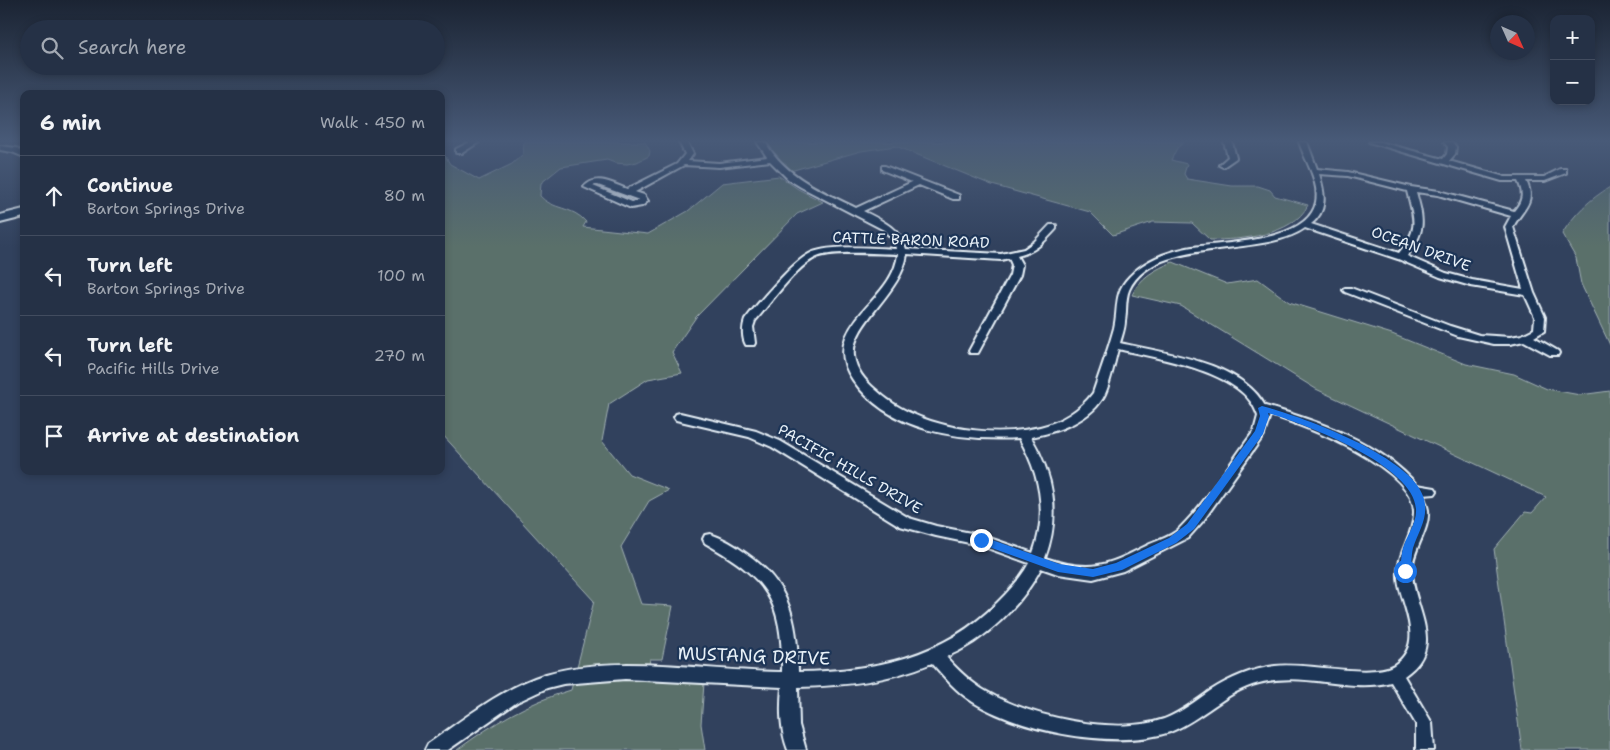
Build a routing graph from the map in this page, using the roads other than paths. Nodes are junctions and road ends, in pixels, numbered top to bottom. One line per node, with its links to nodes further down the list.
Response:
1 (656, 177): 11 (street)
2 (791, 177): 13 (street)
3 (907, 177): 9 (street)
4 (1315, 177): 17 (street)
5 (1361, 177): 10 (street)
6 (1498, 177): 8 (street)
7 (1550, 177): 8 (street)
8 (1522, 180): 15 (street)
9 (919, 182): 12 (street); 13 (street)
10 (1411, 189): 15 (street); 21 (street)
11 (628, 192): 11 (street)
12 (956, 197)
13 (857, 211): 19 (street)
14 (20, 214): 16 (main road)
15 (1516, 214): 23 (street)
16 (0, 219)
17 (1304, 225): 21 (street, OCEAN DRIVE); 26 (street)
18 (1053, 227): 20 (street, CATTLE BARON ROAD)
19 (903, 251): 20 (street, CATTLE BARON ROAD); 25 (street, CATTLE BARON ROAD); 31 (street)
20 (1012, 256): 27 (street)
21 (1401, 257): 23 (street, OCEAN DRIVE)
22 (1348, 290): 24 (street)
23 (1529, 293): 24 (street)
24 (1528, 338): 28 (street)
25 (750, 343)
26 (1114, 345): 29 (street); 31 (street)
27 (974, 351)
28 (1554, 353)
29 (1262, 408): 33 (street, PACIFIC HILLS DRIVE); 35 (street)
30 (680, 417): 33 (street, PACIFIC HILLS DRIVE)
31 (1023, 434): 33 (street, MUSTANG DRIVE)
32 (710, 538): 36 (street)
33 (1038, 562): 34 (street, MUSTANG DRIVE)
34 (935, 656): 35 (street); 36 (street, MUSTANG DRIVE)
35 (1394, 673): 39 (street)
36 (790, 680): 37 (street, MUSTANG DRIVE); 38 (street)
37 (434, 750)
38 (797, 750)
39 (1425, 750)

